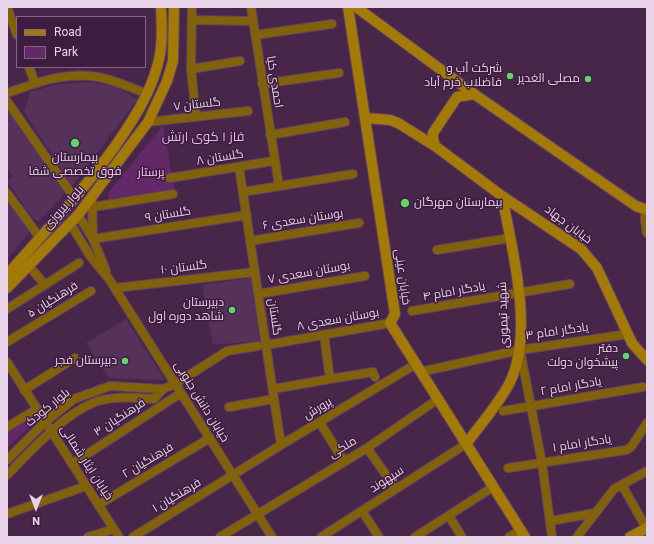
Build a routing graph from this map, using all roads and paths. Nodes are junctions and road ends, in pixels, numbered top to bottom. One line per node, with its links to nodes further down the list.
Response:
1 (7, 7): 11 (street)
2 (162, 7): 20 (street, بلوار پیروزی)
3 (174, 7): 26 (street, بلوار پیروزی)
4 (192, 7): 8 (street)
5 (251, 7): 9 (street, احمدی کیا)
6 (348, 7): 25 (street, خیابان عینی)
7 (356, 7): 21 (street)
8 (193, 20): 9 (street); 15 (street)
9 (253, 21): 12 (street, احمدی کیا)
10 (332, 24): 12 (street)
11 (14, 32)
12 (255, 35): 18 (street, احمدی کیا)
13 (240, 61): 15 (street)
14 (29, 68): 17 (street)
15 (191, 69): 24 (street)
16 (339, 73): 18 (street)
17 (35, 83): 19 (street); 20 (street)
18 (262, 84): 28 (street, احمدی کیا)
19 (7, 93)
20 (148, 94): 39 (street, بلوار پیروزی)
21 (474, 94): 29 (street); 41 (street)
22 (7, 101): 39 (street)
23 (248, 111): 24 (street, گلستان ۷)
24 (196, 117): 26 (street, گلستان ۷)
25 (365, 118): 29 (street, خیابان جهاد); 68 (street, خیابان عینی)
26 (148, 122): 40 (street, بلوار پیروزی)
27 (345, 122): 28 (street)
28 (270, 135): 30 (street, احمدی کیا)
29 (435, 146): 38 (street, خیابان جهاد)
30 (274, 161): 31 (street, گلستان ۸); 34 (street, احمدی کیا)
31 (239, 168): 33 (street, گلستان ۸); 35 (street, گلستان)
32 (353, 174): 34 (street)
33 (170, 178)
34 (279, 186): 35 (street)
35 (243, 192): 43 (street, گلستان)
36 (7, 193): 48 (street)
37 (172, 194): 40 (street)
38 (502, 196): 49 (street, شهید تیموری); 69 (street, خیابان جهاد)
39 (75, 199): 42 (street, بلوار پیروزی)
40 (92, 203): 44 (street, بلوار پیروزی); 50 (street, خیابان دانش جنوبی)
41 (646, 209): 47 (street)
42 (64, 213): 44 (street); 45 (street); 48 (street, بلوار پیروزی)
43 (247, 214): 50 (street, گلستان ۹); 51 (street, گلستان)
44 (78, 215): 45 (street, بلوار پیروزی); 50 (street, خیابان دانش جنوبی)
45 (70, 223): 54 (street, بلوار پیروزی); 58 (street, خیابان دانش جنوبی)
46 (359, 223): 51 (street, بوستان سعدی ۶)
47 (647, 233)
48 (40, 238): 56 (street, بلوار پیروزی)
49 (510, 238): 52 (street); 64 (street, شهید تیموری)
50 (93, 239): 58 (street, خیابان دانش جنوبی)
51 (250, 241): 55 (street, گلستان)
52 (437, 250)
53 (79, 263): 60 (street)
54 (29, 266): 60 (street); 61 (street, بلوار پیروزی)
55 (255, 272): 62 (street, گلستان ۱۰); 65 (street, گلستان)
56 (7, 275)
57 (365, 276): 65 (street, بوستان سعدی ۷)
58 (109, 279): 62 (street, خیابان دانش جنوبی)
59 (570, 284): 64 (street, یادگار امام ۴)
60 (45, 285): 66 (street)
61 (7, 288)
62 (115, 288): 80 (street, خیابان دانش جنوبی)
63 (91, 291): 71 (street, فرهنگیان ۵)
64 (519, 292): 67 (street, یادگار امام ۴); 73 (street, شهید تیموری)
65 (258, 294): 72 (street, گلستان)
66 (7, 309)
67 (412, 311)
68 (390, 323): 70 (street, بوستان سعدی ۸); 77 (street)
69 (628, 334): 73 (street, یادگار امام ۳); 75 (street, خیابان جهاد)
70 (324, 335): 72 (street, بوستان سعدی ۸); 79 (street)
71 (7, 342)
72 (262, 345): 80 (street, بوستان سعدی ۸); 84 (street, گلستان)
73 (520, 350): 77 (street, یادگار امام ۳); 91 (street); 102 (street, شهید تیموری)
74 (75, 358): 85 (street)
75 (647, 360)
76 (7, 363): 85 (street, خیابان ایثار شمالی)
77 (418, 368): 90 (street); 98 (street, پرورش)
78 (375, 377): 79 (street)
79 (330, 379): 84 (street)
80 (175, 384): 83 (street, بوستان سعدی ۸); 86 (street, خیابان دانش جنوبی)
81 (110, 386): 83 (street, بلوار کودک); 87 (street); 96 (street, بلوار کودک)
82 (643, 387): 91 (street, یادگار امام ۲)
83 (163, 389): 88 (street)
84 (273, 389): 89 (street, گلستان)
85 (24, 390): 94 (street, خیابان ایثار شمالی)
86 (181, 393): 93 (street, فرهنگیان ۳); 101 (street, خیابان دانش جنوبی)
87 (110, 398): 88 (street, بلوار کودک); 100 (street, بلوار کودک)
88 (154, 399): 93 (street)
89 (274, 399): 92 (street); 103 (street, گلستان)
90 (438, 399): 102 (street); 104 (street, ملکی)
91 (531, 406): 95 (street, یادگار امام ۲); 107 (street)
92 (229, 407)
93 (159, 408): 108 (street, فرهنگیان ۳)
94 (37, 409): 96 (street, خیابان ایثار شمالی); 99 (street)
95 (503, 411)
96 (45, 422): 100 (street, خیابان ایثار شمالی); 105 (street, بلوار کودک)
97 (647, 422): 107 (street, یادگار امام ۱)
98 (320, 423): 103 (street, پرورش); 106 (street)
99 (7, 427)
100 (51, 432): 108 (street, خیابان ایثار شمالی); 111 (street, بلوار کودک)
101 (210, 438): 112 (street, خیابان دانش جنوبی); 117 (street, فرهنگیان ۲)
102 (466, 444): 115 (street); 116 (street, سپهوند)
103 (281, 445): 112 (street, پرورش)
104 (367, 448): 106 (street, ملکی); 116 (street)
105 (7, 460)
106 (344, 461): 121 (street, ملکی)
107 (542, 463): 109 (street, یادگار امام ۱); 123 (street)
108 (72, 464): 114 (street, خیابان ایثار شمالی)
109 (508, 468)
110 (647, 471): 113 (street)
111 (8, 473)
112 (233, 476): 121 (street, خیابان دانش جنوبی); 129 (street, فرهنگیان ۱)
113 (622, 485): 119 (street); 124 (street)
114 (86, 486): 117 (street, خیابان ایثار شمالی); 120 (street)
115 (493, 487): 122 (street); 126 (street)
116 (396, 489): 118 (street, سپهوند)
117 (98, 505): 125 (street, خیابان ایثار شمالی)
118 (362, 510): 132 (street, سپهوند); 133 (street)
119 (595, 513): 123 (street); 138 (street)
120 (7, 514)
121 (258, 514): 130 (street, ملکی); 131 (street, خیابان دانش جنوبی)
122 (449, 516): 134 (street); 135 (street)
123 (550, 521): 137 (street)
124 (645, 526): 139 (street)
125 (114, 529): 127 (street); 128 (street, خیابان ایثار شمالی)
126 (523, 533): 136 (street)
127 (88, 537)
128 (119, 537)
129 (133, 537)
130 (220, 537)
131 (272, 537)
132 (320, 537)
133 (379, 537)
134 (415, 537)
135 (462, 537)
136 (509, 537)
137 (552, 537)
138 (577, 537)
139 (630, 537)

